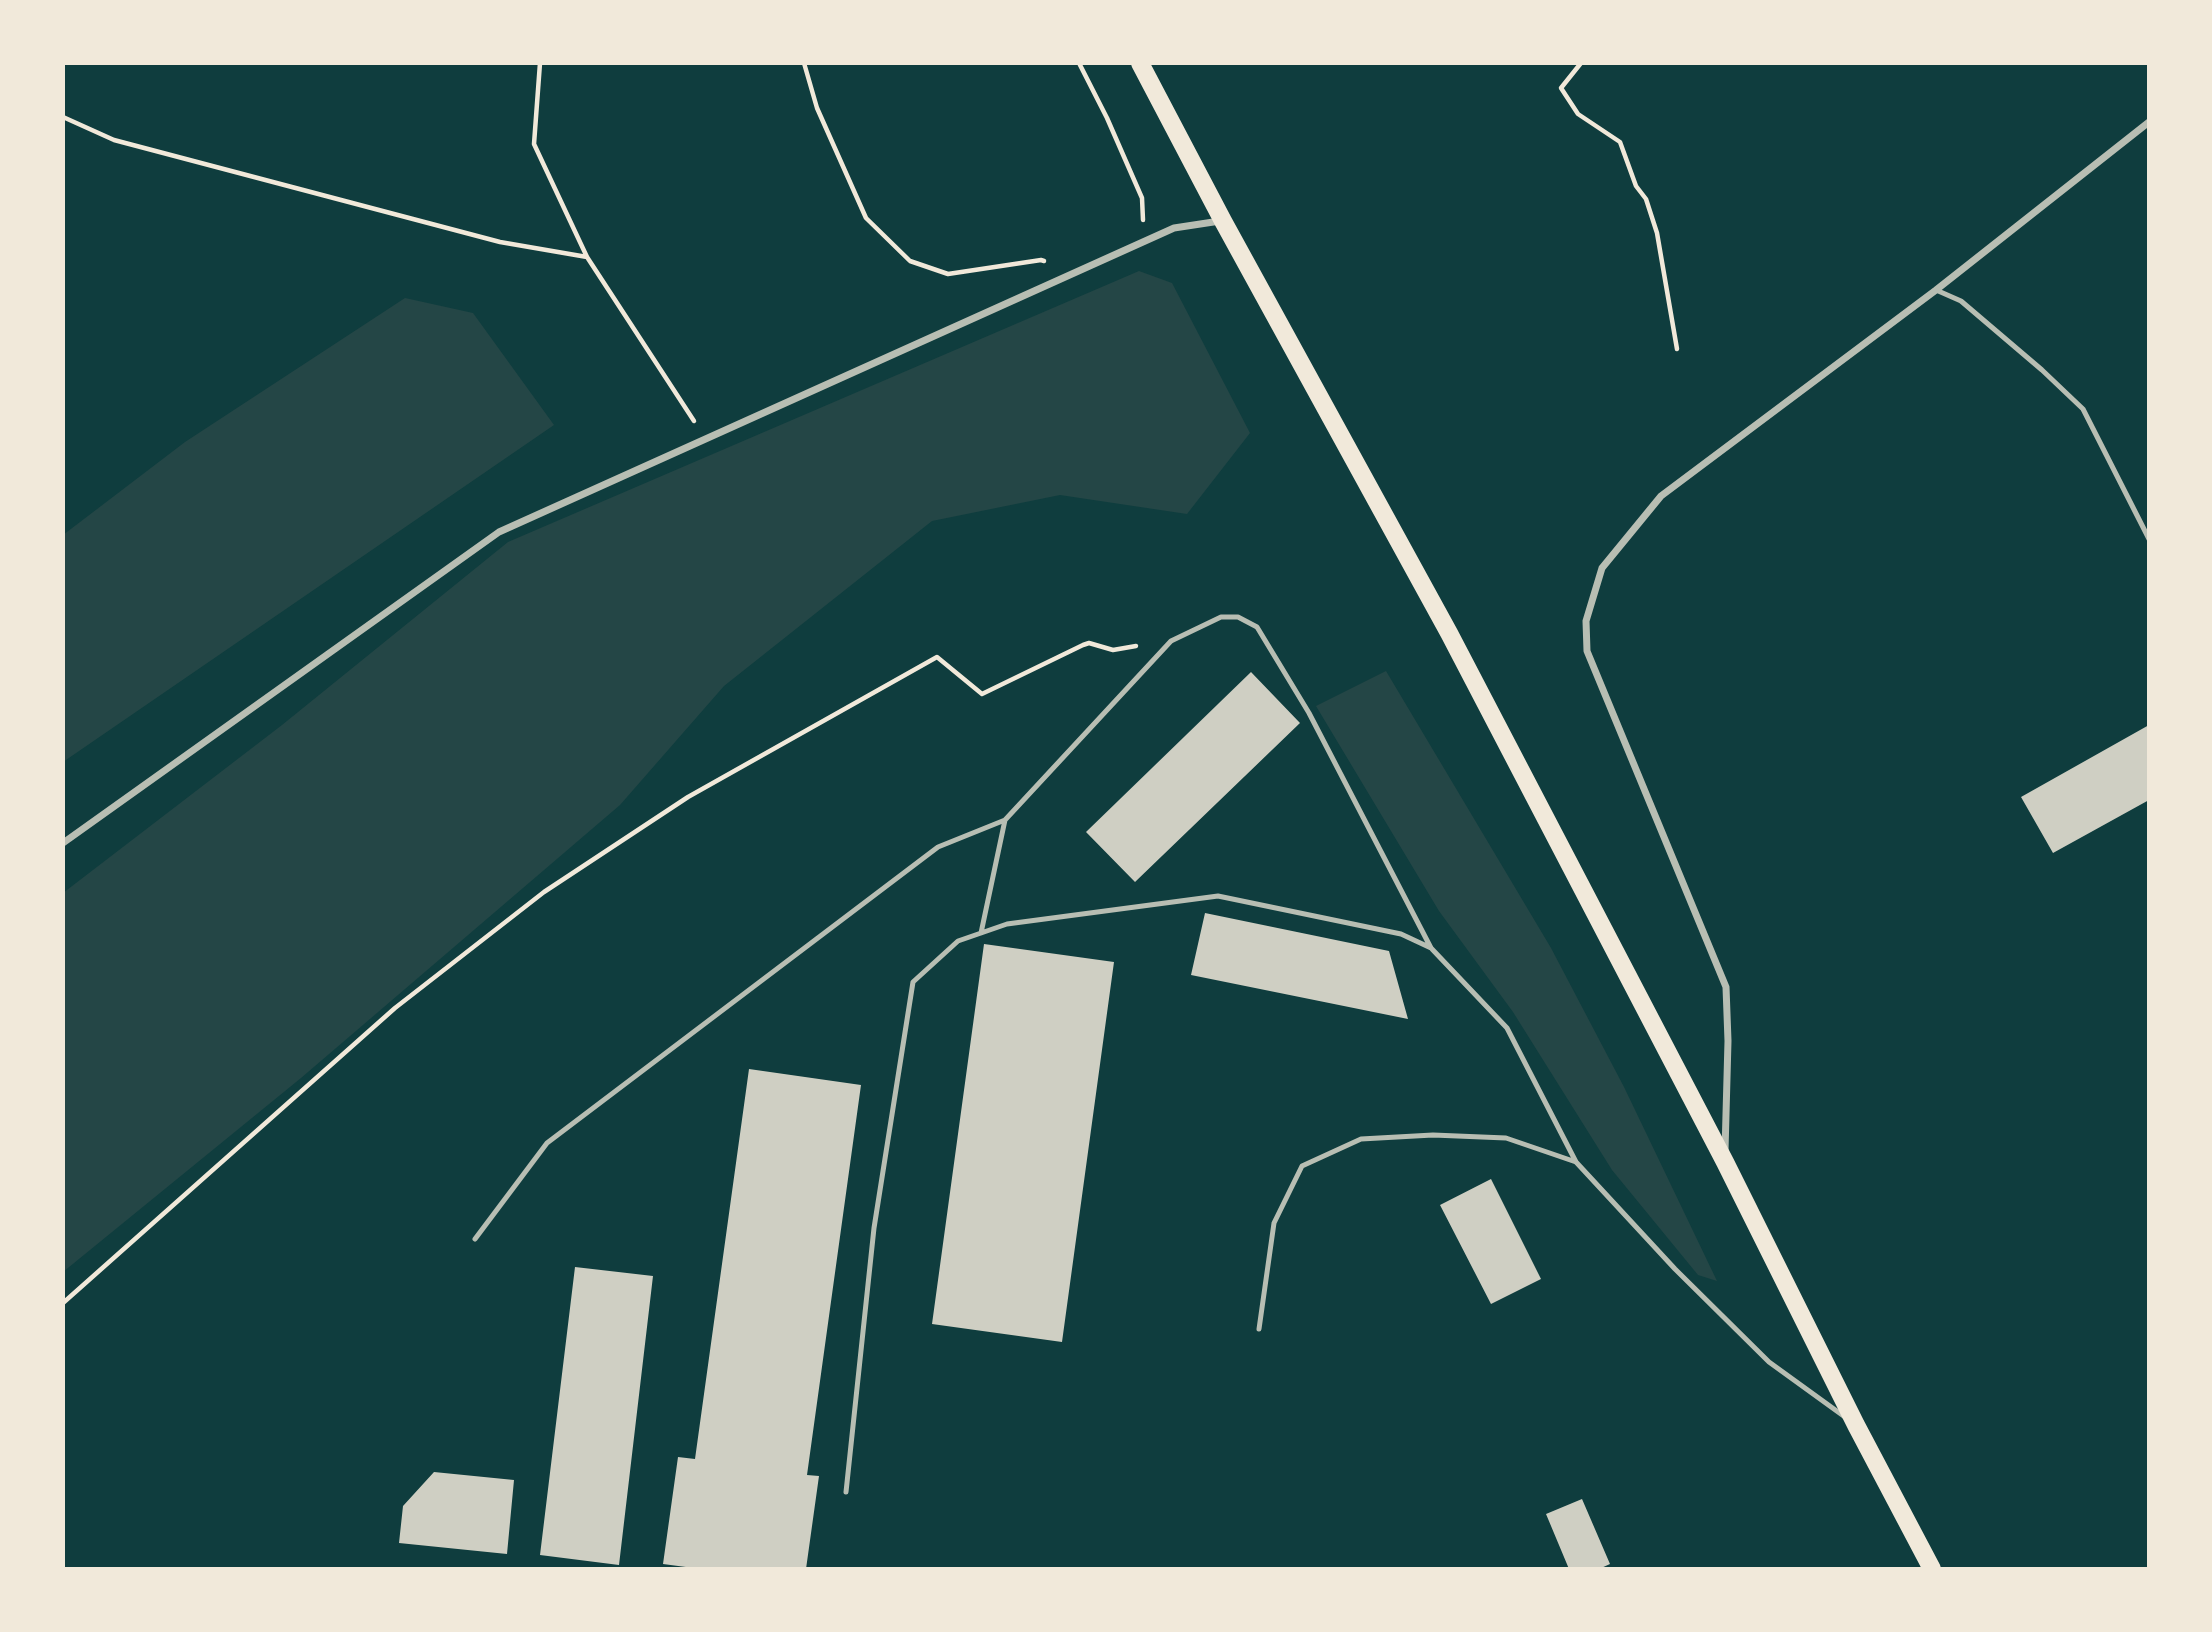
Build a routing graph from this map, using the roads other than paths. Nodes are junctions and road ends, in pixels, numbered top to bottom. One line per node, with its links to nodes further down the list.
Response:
1 (1140, 63): 3 (main road)
2 (2149, 122): 4 (street)
3 (1223, 221): 7 (street); 11 (main road)
4 (1936, 290): 5 (lane); 11 (street)
5 (2149, 539)
6 (1004, 820): 8 (lane); 9 (lane); 12 (lane)
7 (63, 843)
8 (981, 933): 9 (lane); 15 (lane)
9 (1431, 948): 10 (lane)
10 (1576, 1162): 13 (lane); 14 (lane)
11 (1725, 1162): 14 (main road)
12 (475, 1239)
13 (1259, 1329)
14 (1856, 1425): 16 (main road)
15 (846, 1492)
16 (1932, 1569)

